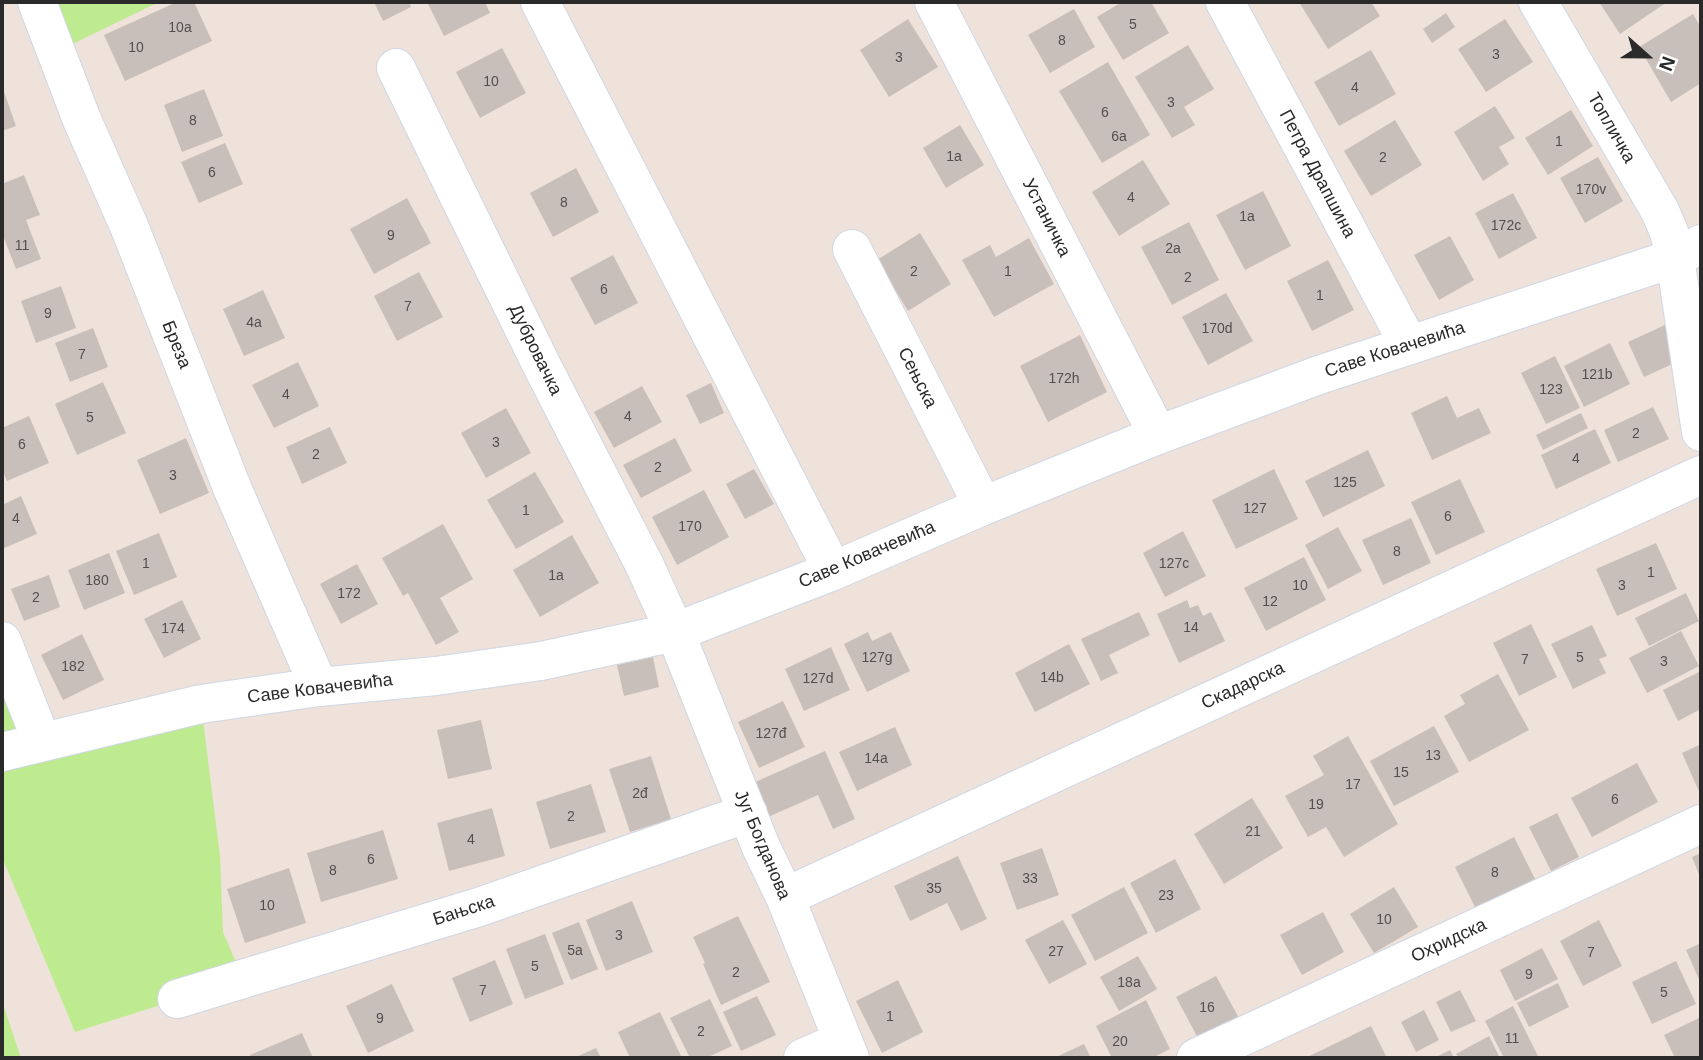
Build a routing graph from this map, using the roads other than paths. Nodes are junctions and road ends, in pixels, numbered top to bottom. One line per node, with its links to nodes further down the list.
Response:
1 (37, 2): 17 (street, Бреза)
2 (540, 2): 14 (street)
3 (934, 2): 11 (street, Устаничка)
4 (1226, 2): 9 (street, Петра Драпшина)
5 (1538, 2): 8 (street, Топличка)
6 (396, 68): 15 (street, Дубровачка)
7 (852, 249): 13 (street, Сењска)
8 (1688, 251): 9 (street, Саве Ковачевића); 10 (street, Топличка)
9 (1409, 345): 11 (street, Саве Ковачевића)
10 (1701, 432)
11 (1158, 435): 13 (street, Саве Ковачевића)
12 (1701, 475): 22 (street, Скадарска)
13 (982, 506): 14 (street, Саве Ковачевића)
14 (833, 571): 15 (street, Саве Ковачевића)
15 (675, 632): 17 (street, Саве Ковачевића); 20 (street, Југ Богданова)
16 (2, 641): 18 (street)
17 (319, 687): 18 (street, Саве Ковачевића)
18 (42, 742): 19 (street, Саве Ковачевића)
19 (2, 752)
20 (748, 813): 22 (street, Југ Богданова); 23 (street, Бањска)
21 (1701, 824): 26 (street, Охридска)
22 (785, 897): 24 (street, Југ Богданова)
23 (177, 999)
24 (846, 1050): 25 (street)
25 (803, 1058)
26 (1196, 1058)

